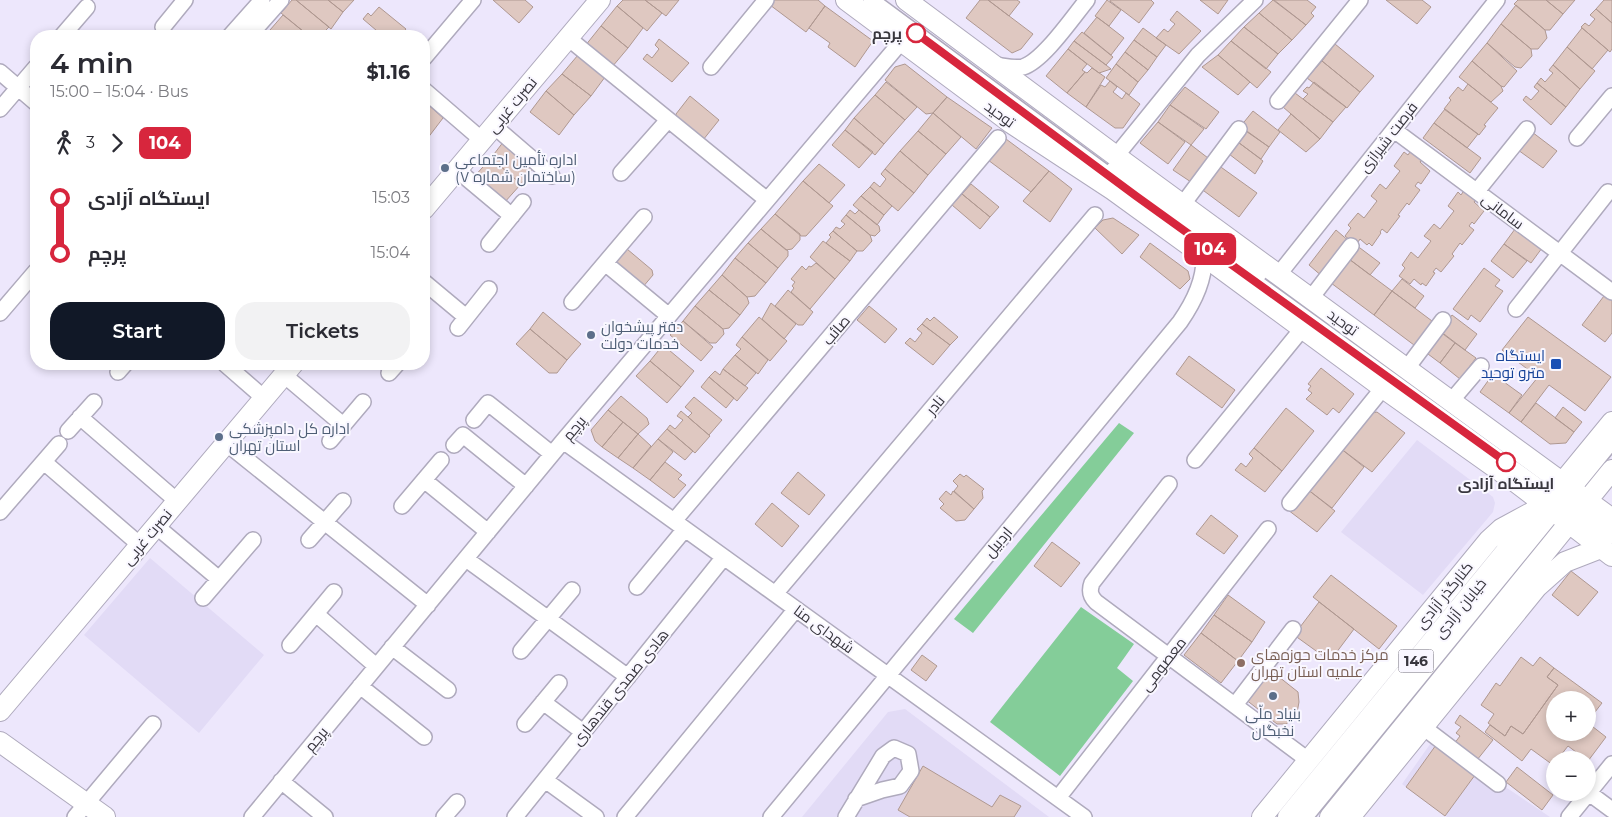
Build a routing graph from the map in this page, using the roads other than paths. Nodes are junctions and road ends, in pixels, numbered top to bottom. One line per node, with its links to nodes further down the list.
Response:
1 (185, 0): 16 (street)
2 (262, 0): 18 (street)
3 (281, 0): 19 (street)
4 (473, 0): 22 (street)
5 (600, 0): 20 (main road, نصرت غربی)
6 (766, 0): 24 (street)
7 (846, 0): 21 (main road, توحید)
8 (871, 0): 59 (street)
9 (885, 0): 59 (street)
10 (906, 0): 23 (main road, توحید)
11 (1087, 0): 23 (street)
12 (1255, 0): 40 (street)
13 (1360, 0): 31 (street)
14 (1497, 0): 36 (street, فرصت شیرازی)
15 (87, 6): 17 (street)
16 (163, 27)
17 (67, 30)
18 (235, 30)
19 (254, 30)
20 (568, 38): 33 (street); 37 (main road, نصرت غربی)
21 (901, 42): 46 (street, پرچم); 56 (main road, توحید)
22 (430, 51)
23 (992, 65): 40 (main road, توحید)
24 (711, 67)
25 (0, 72): 27 (street)
26 (30, 74): 27 (street)
27 (18, 88): 30 (street); 32 (street)
28 (430, 94): 37 (street)
29 (1612, 96): 39 (street)
30 (30, 98)
31 (1278, 101)
32 (0, 110)
33 (668, 120): 42 (street); 46 (street)
34 (1239, 129): 49 (street)
35 (1527, 129): 44 (street)
36 (1394, 130): 44 (street, سامانی); 59 (street, فرصت شیرازی)
37 (488, 133): 41 (main road, نصرت غربی); 43 (street)
38 (998, 138): 108 (street, صائب)
39 (1577, 138)
40 (1116, 156): 49 (main road, توحید)
41 (457, 170): 47 (main road, نصرت غربی); 51 (street)
42 (620, 173)
43 (552, 176)
44 (1477, 191): 55 (street, سامانی)
45 (1608, 192): 55 (street)
46 (767, 200): 67 (street, پرچم)
47 (430, 202)
48 (523, 202): 51 (street)
49 (1183, 204): 59 (main road, توحید)
50 (1094, 215): 124 (street, نادر)
51 (512, 216): 53 (street)
52 (644, 217): 57 (street)
53 (489, 244)
54 (1351, 246): 63 (street)
55 (1560, 253): 62 (street, سامانی); 65 (street)
56 (1204, 256): 59 (main road, توحید); 136 (street, اردبیل)
57 (605, 263): 64 (street); 67 (street)
58 (30, 278): 66 (street)
59 (1270, 286): 63 (main road, توحید); 69 (main road, توحید); 103 (street)
60 (430, 288): 61 (street)
61 (489, 289)
62 (1612, 292)
63 (1311, 298): 71 (main road, توحید)
64 (572, 302)
65 (1516, 308)
66 (0, 313)
67 (669, 316): 86 (street, پرچم)
68 (1444, 320): 71 (street)
69 (1302, 329): 75 (main road, توحید); 94 (street)
70 (1481, 366): 77 (street)
71 (1407, 368): 77 (main road, توحید)
72 (231, 370): 76 (street)
73 (287, 370): 76 (main road, نصرت غربی)
74 (289, 370): 83 (street)
75 (1383, 388): 102 (street); 103 (main road, توحید)
76 (264, 398): 88 (main road, نصرت غربی)
77 (1452, 400): 103 (main road, توحید)
78 (94, 402): 80 (street)
79 (363, 402): 83 (street)
80 (80, 418): 84 (street); 100 (street)
81 (474, 420): 91 (street)
82 (1612, 422): 103 (main road, خیابان آزادی / 146)
83 (343, 425): 85 (street)
84 (68, 431)
85 (330, 441)
86 (563, 441): 91 (street, پرچم); 108 (street, شهدای منا)
87 (1612, 442): 103 (street)
88 (226, 443): 100 (main road, نصرت غربی); 107 (street)
89 (59, 444): 95 (street)
90 (454, 445): 99 (street)
91 (552, 454): 99 (street, پرچم)
92 (1612, 454): 103 (street)
93 (441, 460): 97 (street)
94 (1195, 460)
95 (44, 462): 105 (street); 115 (street)
96 (1612, 470): 103 (main road, خیابان آزادی / 146)
97 (424, 480): 104 (street); 112 (street)
98 (1169, 484): 134 (street)
99 (526, 486): 112 (street, پرچم)
100 (177, 501): 109 (main road, نصرت غربی)
101 (343, 501): 107 (street)
102 (1290, 503)
103 (1567, 503): 106 (main road, توحید); 111 (street); 116 (main road, توحید); 120 (main road); 150 (main road, کنارگذر آزادی); 175 (main road, خیابان آزادی / 146); 176 (street); 177 (street); 178 (main road, خیابان آزادی / 146)
104 (402, 506)
105 (0, 512)
106 (1612, 519)
107 (325, 522): 114 (street); 126 (street)
108 (680, 525): 117 (street, شهدای منا); 121 (street, صائب)
109 (156, 526): 115 (main road, نصرت غربی); 119 (street)
110 (1268, 529): 134 (street, معصومی)
111 (1612, 531)
112 (488, 532): 118 (street, پرچم)
113 (254, 540): 119 (street)
114 (309, 540)
115 (140, 545): 143 (main road, نصرت غربی)
116 (1608, 547): 120 (main road)
117 (724, 557): 124 (street, شهدای منا); 137 (street, هادی صمدی قندهاری)
118 (466, 559): 126 (street, پرچم); 129 (street)
119 (220, 579): 125 (street)
120 (1537, 586): 146 (main road)
121 (637, 587)
122 (572, 590): 129 (street)
123 (334, 592): 128 (street)
124 (775, 594): 127 (street, شهدای منا)
125 (203, 598)
126 (428, 605): 132 (street, پرچم)
127 (796, 609): 136 (street, شهدای منا); 170 (street)
128 (316, 614): 131 (street); 135 (street)
129 (548, 619): 133 (street); 137 (street)
130 (1292, 629): 142 (street)
131 (290, 645)
132 (392, 647): 135 (street, پرچم); 140 (street)
133 (521, 651)
134 (1169, 656): 142 (street); 156 (street, معصومی)
135 (376, 666): 139 (street, پرچم)
136 (888, 675): 156 (street, شهدای منا); 171 (street, اردبیل)
137 (628, 677): 147 (street, هادی صمدی قندهاری)
138 (559, 682): 141 (street)
139 (360, 686): 148 (street); 153 (street, پرچم)
140 (448, 690)
141 (543, 702): 145 (street); 147 (street)
142 (1235, 705): 150 (street)
143 (0, 711)
144 (153, 724): 161 (street)
145 (525, 724)
146 (1423, 728): 154 (street); 179 (main road)
147 (583, 732): 152 (street, هادی صمدی قندهاری)
148 (425, 736)
149 (0, 742): 161 (main road)
150 (1308, 760): 174 (main road, کنارگذر آزادی)
151 (1612, 764): 155 (street)
152 (545, 780): 168 (street, هادی صمدی قندهاری); 169 (street)
153 (281, 781): 165 (street, پرچم); 166 (street)
154 (1498, 784)
155 (1596, 784)
156 (1058, 798): 173 (street, شهدای منا)
157 (1596, 798): 162 (street)
158 (856, 799): 172 (street)
159 (1584, 801): 163 (street)
160 (457, 802): 167 (street)
161 (81, 810): 164 (main road)
162 (1612, 810)
163 (1575, 815)
164 (105, 817)
165 (252, 817)
166 (325, 817)
167 (444, 817)
168 (515, 817)
169 (596, 817)
170 (625, 817)
171 (771, 817)
172 (846, 817)
173 (1084, 817)
174 (1262, 817)
175 (1288, 817)
176 (1305, 817)
177 (1316, 817)
178 (1330, 817)
179 (1350, 817)

